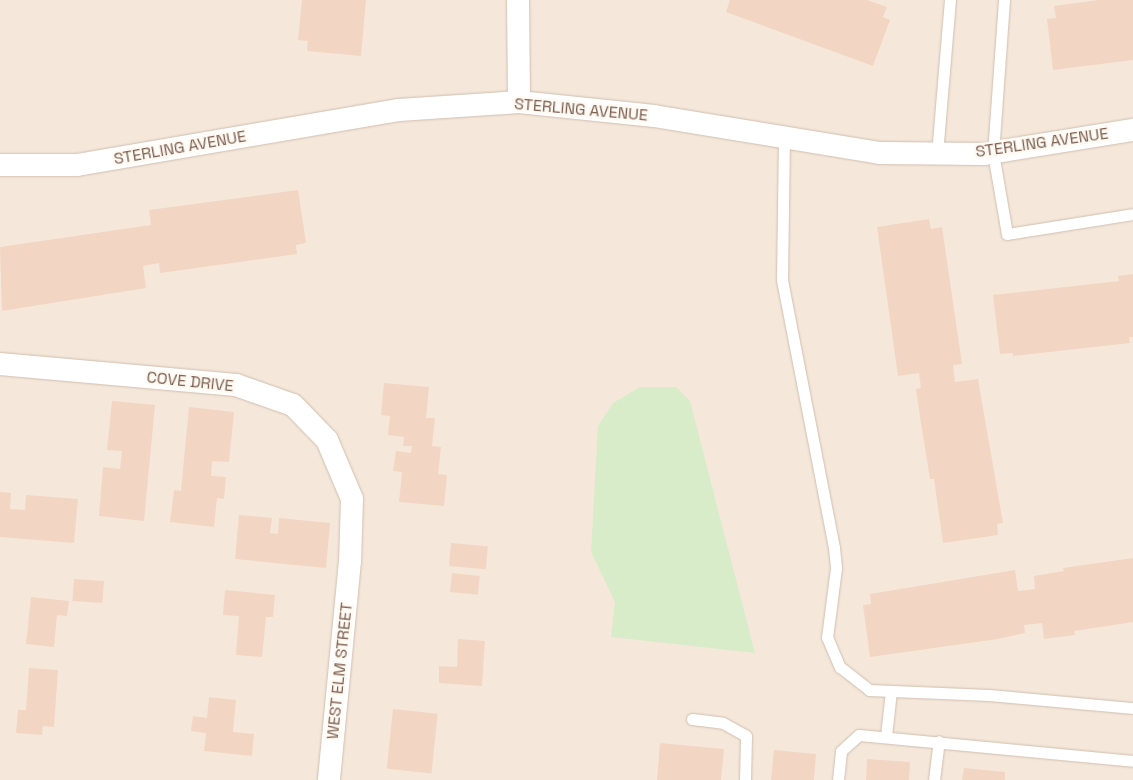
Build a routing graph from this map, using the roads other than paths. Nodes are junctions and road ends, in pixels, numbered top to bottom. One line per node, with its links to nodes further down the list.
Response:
1 (518, 0): 4 (street)
2 (950, 0): 8 (lane)
3 (1004, 0): 7 (lane)
4 (519, 102): 6 (street, STERLING AVENUE); 9 (street, STERLING AVENUE)
5 (1133, 130): 7 (street, STERLING AVENUE)
6 (784, 137): 8 (street, STERLING AVENUE); 13 (lane)
7 (993, 153): 8 (street, STERLING AVENUE); 10 (lane)
8 (937, 154)
9 (0, 165)
10 (1133, 214)
11 (0, 364): 12 (street, COVE DRIVE)
12 (350, 561): 19 (street, WEST ELM STREET)
13 (891, 692): 14 (lane); 16 (lane)
14 (1133, 708)
15 (692, 719): 20 (lane)
16 (886, 736): 17 (lane); 21 (lane)
17 (939, 741): 18 (lane); 22 (lane)
18 (1133, 761)
19 (329, 780)
20 (745, 780)
21 (838, 780)
22 (934, 780)

